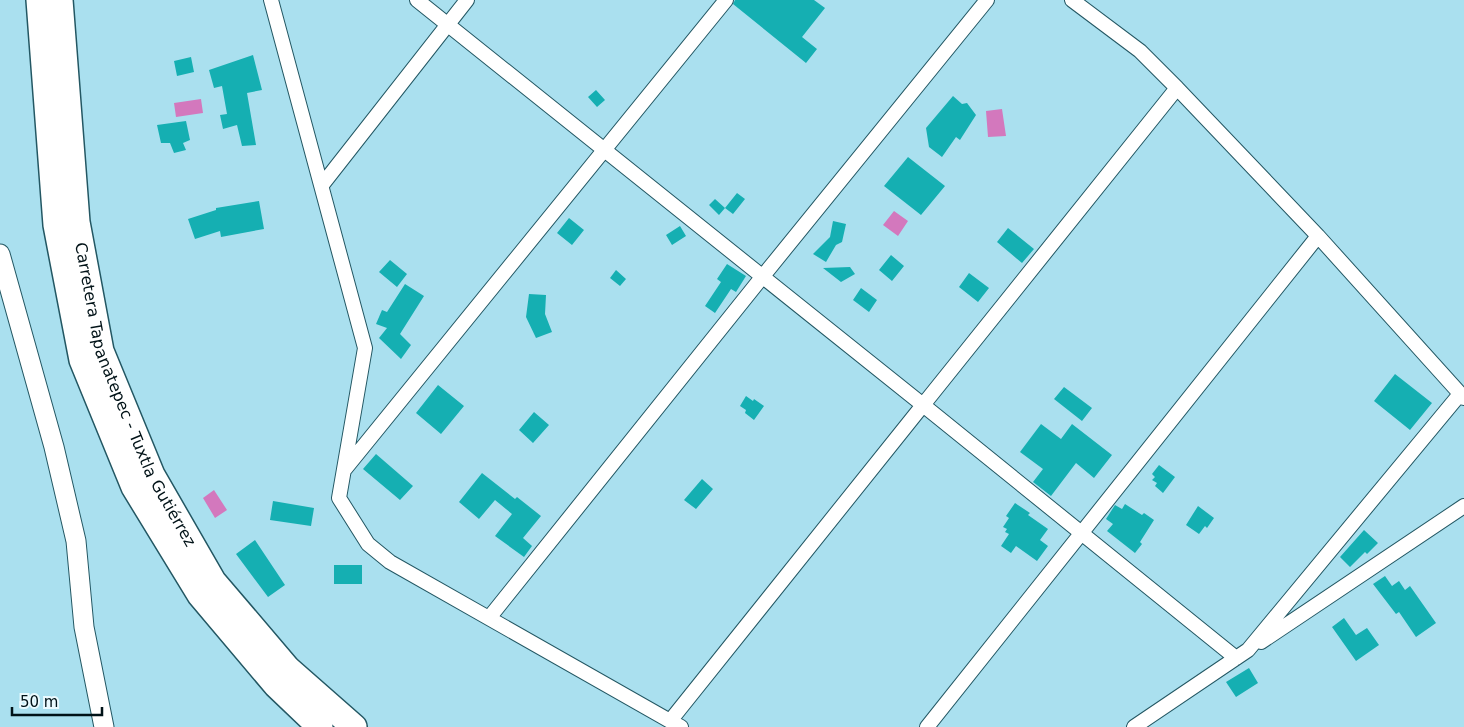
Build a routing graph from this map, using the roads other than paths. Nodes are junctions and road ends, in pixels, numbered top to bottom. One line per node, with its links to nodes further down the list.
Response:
1 (39, 0): 25 (highway, Carretera Tapanatepec - Tuxtla Gutiérrez)
2 (60, 0): 26 (highway, Carretera Tapanatepec - Tuxtla Gutiérrez)
3 (271, 0): 12 (street)
4 (417, 0): 9 (street)
5 (467, 0): 9 (street)
6 (726, 0): 11 (street)
7 (987, 0): 15 (street)
8 (1072, 0): 10 (street)
9 (447, 24): 11 (street); 12 (street)
10 (1177, 88): 13 (street); 17 (street)
11 (604, 150): 15 (street); 18 (street)
12 (322, 185): 18 (street)
13 (1318, 236): 16 (street); 20 (street)
14 (0, 254): 24 (main road)
15 (763, 276): 17 (street); 21 (street)
16 (1462, 396): 22 (street)
17 (923, 404): 20 (street); 23 (street)
18 (344, 470): 21 (street)
19 (1464, 506): 22 (street)
20 (1081, 533): 22 (street); 27 (street)
21 (489, 618): 23 (street)
22 (1242, 654): 28 (street)
23 (675, 724)
24 (104, 727)
25 (320, 727)
26 (354, 727)
27 (927, 727)
28 (1134, 727)

